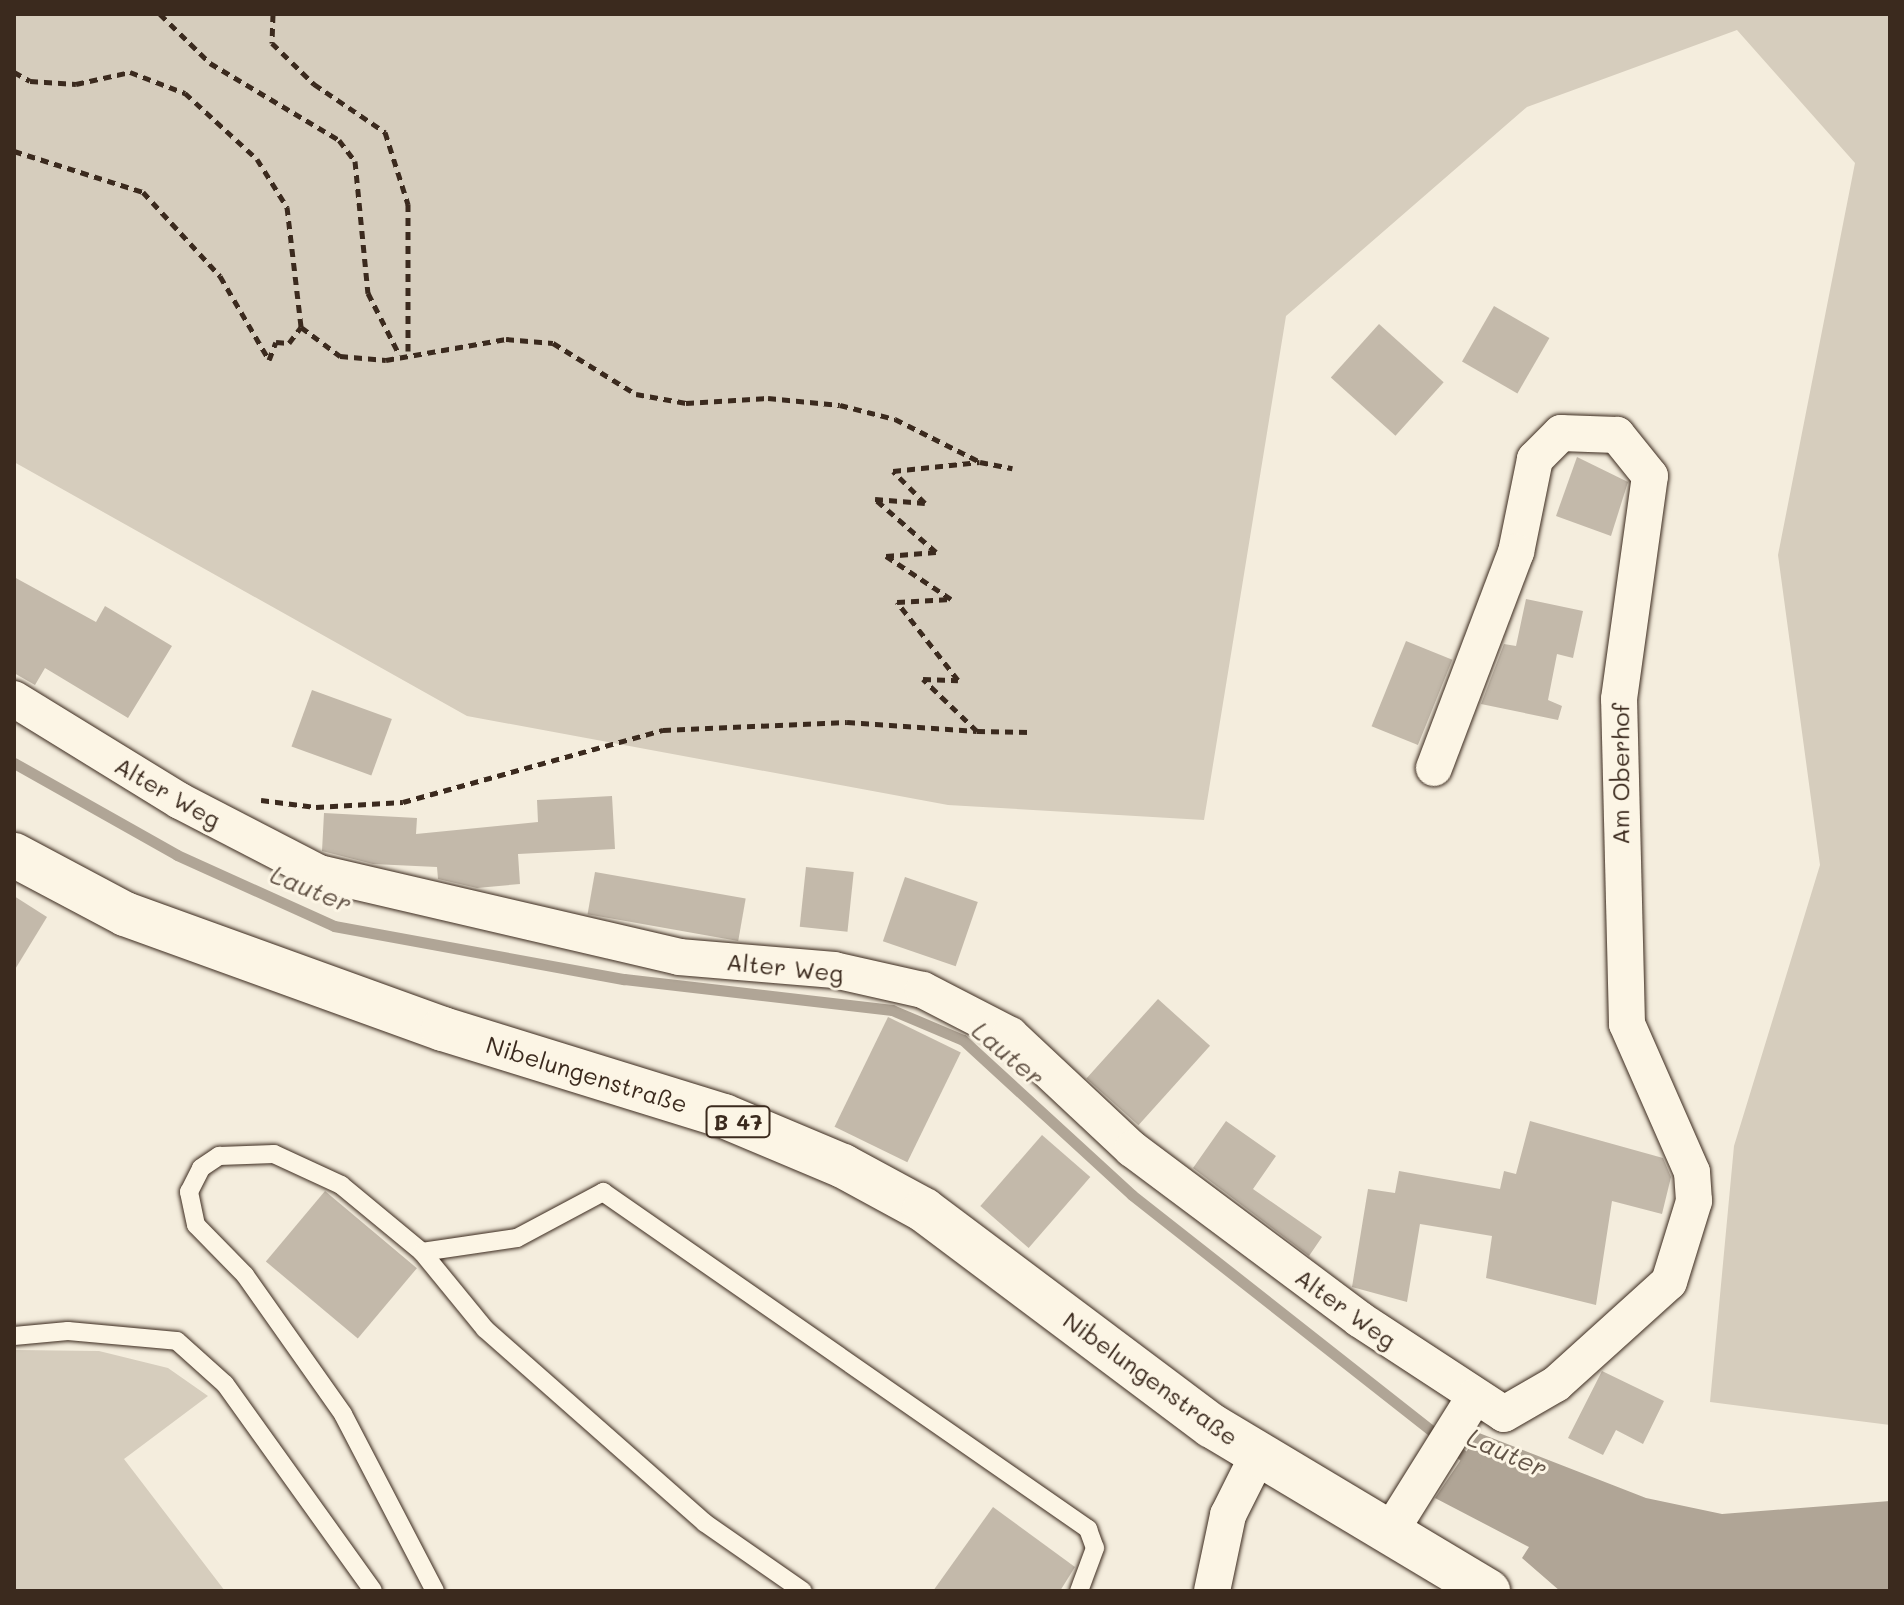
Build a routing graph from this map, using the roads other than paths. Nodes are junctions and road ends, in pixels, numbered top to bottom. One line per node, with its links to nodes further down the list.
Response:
1 (14, 699): 6 (street, Alter Weg)
2 (1434, 768): 6 (street, Am Oberhof)
3 (14, 855): 7 (main road, Nibelungenstraße / B 47)
4 (422, 1252): 10 (lane); 11 (lane); 12 (lane)
5 (14, 1336): 9 (lane)
6 (1471, 1403): 8 (street)
7 (1258, 1455): 8 (main road, Nibelungenstraße / B 47); 13 (street)
8 (1390, 1532): 14 (main road, Nibelungenstraße / B 47)
9 (373, 1591)
10 (435, 1591)
11 (803, 1591)
12 (1079, 1591)
13 (1212, 1591)
14 (1488, 1591)

